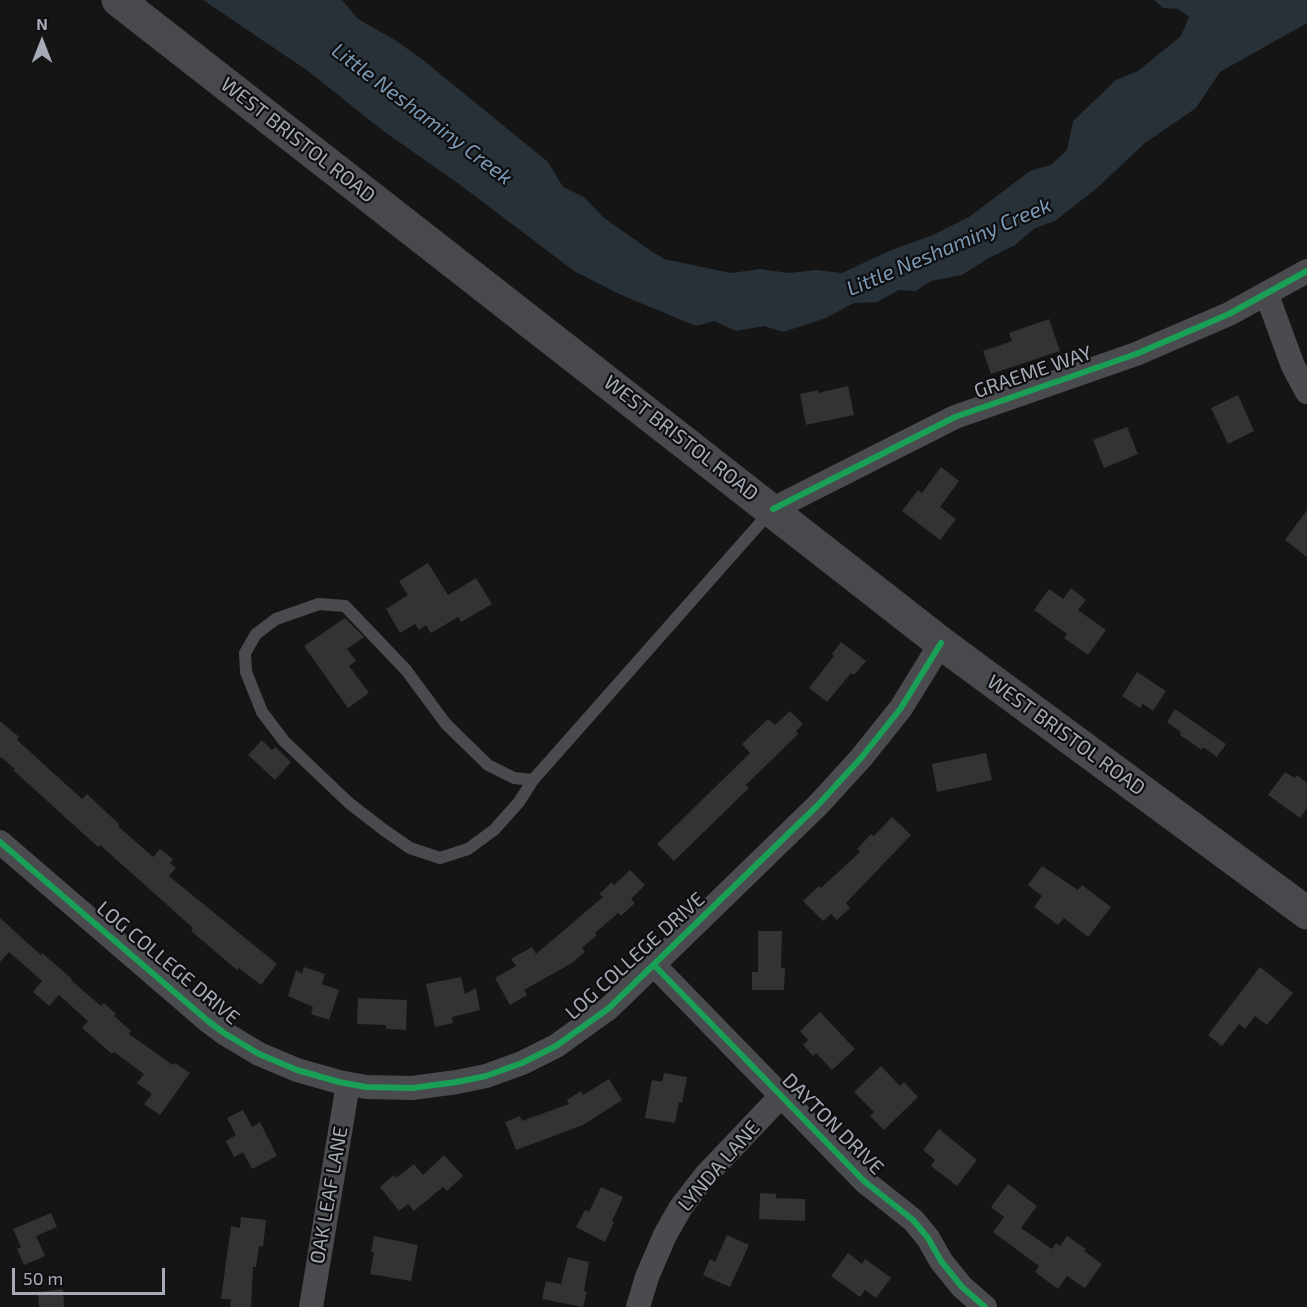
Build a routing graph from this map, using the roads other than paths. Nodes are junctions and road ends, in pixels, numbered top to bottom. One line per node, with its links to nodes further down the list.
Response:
1 (118, 0): 5 (main road, WEST BRISTOL ROAD)
2 (1307, 272): 3 (street, GRAEME WAY)
3 (1267, 295): 4 (street); 5 (street, GRAEME WAY)
4 (1307, 392)
5 (772, 509): 6 (main road, WEST BRISTOL ROAD); 7 (lane)
6 (941, 643): 9 (main road, WEST BRISTOL ROAD); 10 (street, LOG COLLEGE DRIVE)
7 (533, 780): 7 (lane)
8 (0, 842): 11 (street, LOG COLLEGE DRIVE)
9 (1307, 913)
10 (654, 965): 11 (street, LOG COLLEGE DRIVE); 12 (street, DAYTON DRIVE)
11 (348, 1084): 13 (street, OAK LEAF LANE)
12 (781, 1096): 14 (street, LYNDA LANE); 15 (street, DAYTON DRIVE)
13 (311, 1307)
14 (638, 1307)
15 (985, 1307)

